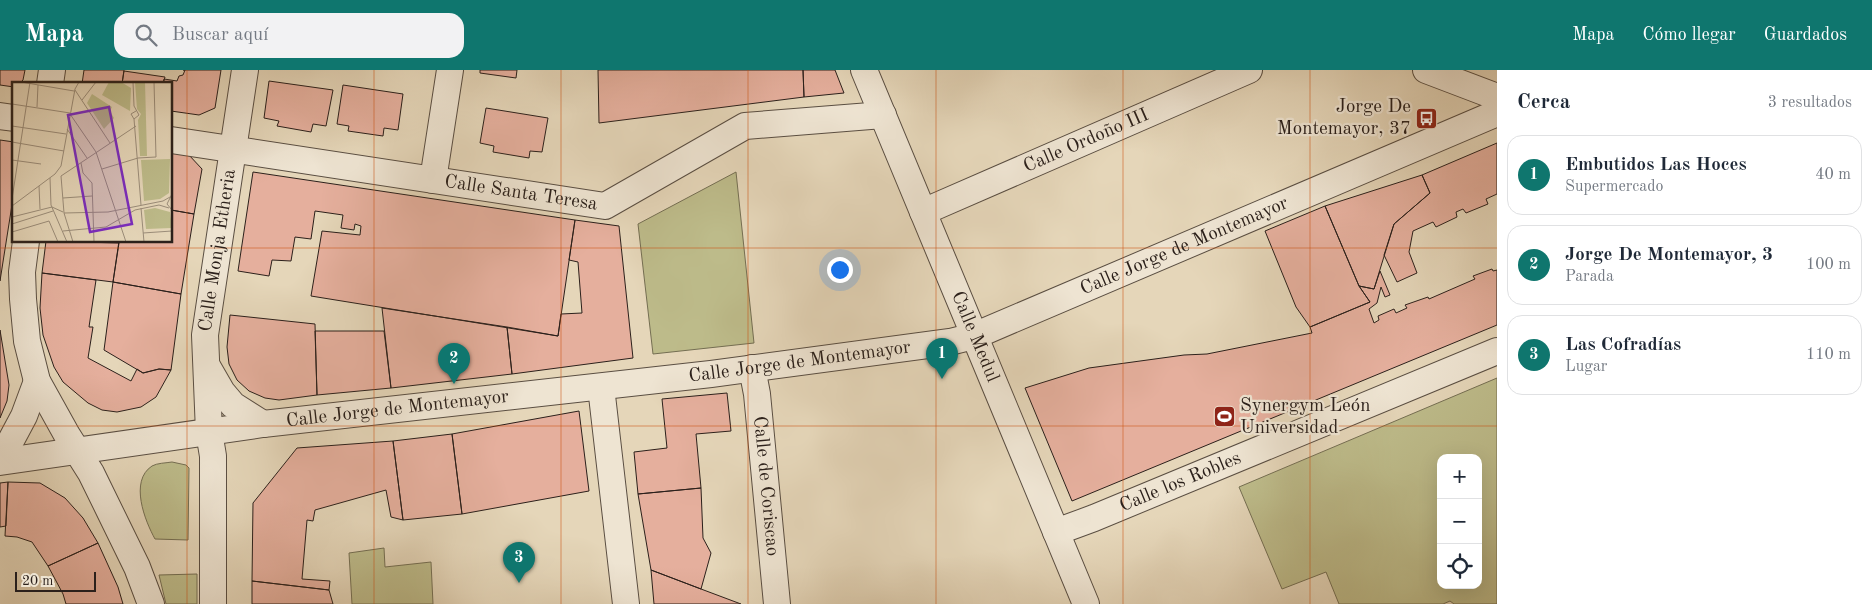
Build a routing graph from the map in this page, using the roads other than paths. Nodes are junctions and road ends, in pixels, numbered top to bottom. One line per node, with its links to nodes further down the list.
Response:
1 (244, 70): 10 (street, Calle Monja Etheria)
2 (450, 70): 11 (street)
3 (864, 70): 8 (street, Calle Medul)
4 (1249, 70): 12 (street, Calle Ordoño III)
5 (1426, 70): 6 (street)
6 (1497, 97)
7 (1497, 113): 14 (street, Calle Jorge de Montemayor)
8 (883, 115): 11 (street, Calle Santa Teresa); 12 (street, Calle Medul)
9 (172, 140): 10 (street, Calle Santa Teresa)
10 (232, 149): 11 (street, Calle Santa Teresa); 16 (street, Calle Monja Etheria)
11 (433, 180)
12 (923, 212): 14 (street, Calle Medul)
13 (26, 242): 18 (street)
14 (974, 336): 17 (street, Calle Jorge de Montemayor); 24 (street, Calle Medul)
15 (1497, 351): 24 (street, Calle los Robles)
16 (206, 364): 20 (street); 21 (street, Calle Monja Etheria)
17 (752, 368): 19 (street, Calle Jorge de Montemayor); 28 (street, Calle de Coriscao)
18 (37, 381): 22 (street); 23 (street)
19 (600, 387): 20 (street, Calle Jorge de Montemayor); 27 (street)
20 (263, 424): 21 (street, Calle Jorge de Montemayor)
21 (209, 432): 22 (street, Calle Jorge de Montemayor); 26 (street, Calle Monja Etheria)
22 (78, 452): 23 (street, Calle Jorge de Montemayor); 25 (street)
23 (0, 462)
24 (1056, 532): 29 (street, Calle Medul)
25 (151, 604)
26 (212, 604)
27 (626, 604)
28 (778, 604)
29 (1086, 604)

